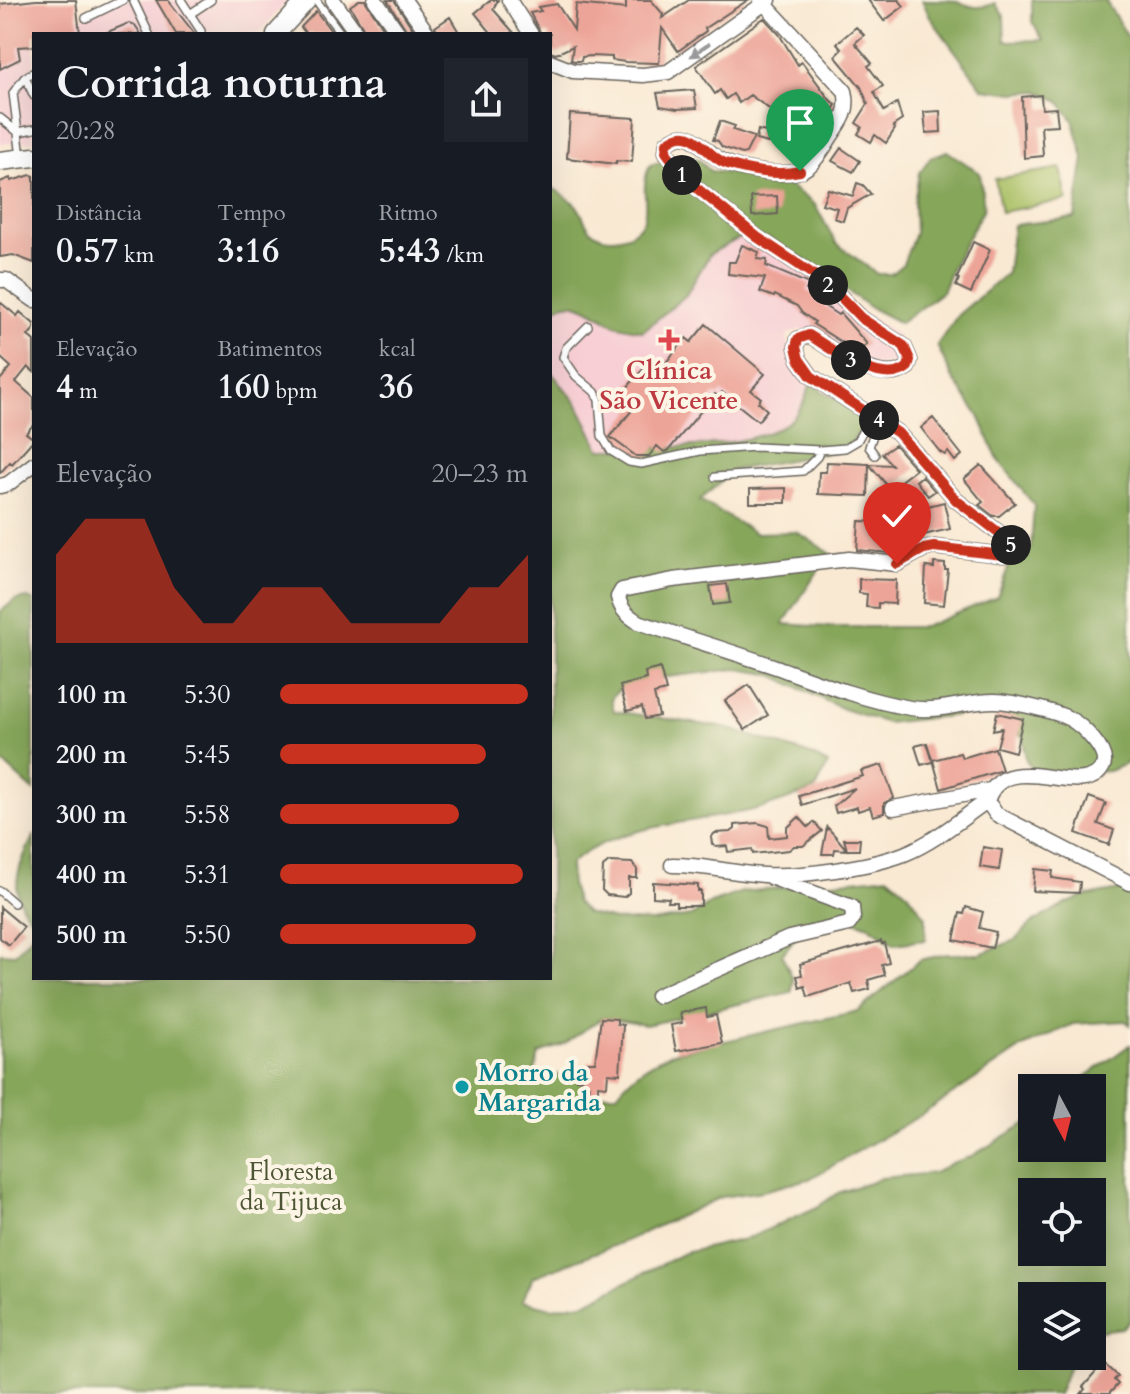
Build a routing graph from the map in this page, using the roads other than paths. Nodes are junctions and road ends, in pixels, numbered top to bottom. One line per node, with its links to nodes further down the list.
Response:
1 (123, 0): 14 (lane)
2 (133, 0): 16 (lane)
3 (181, 0): 13 (lane)
4 (211, 0): 13 (lane)
5 (307, 0): 17 (street)
6 (316, 0): 18 (lane)
7 (333, 0): 19 (street)
8 (365, 0): 20 (street)
9 (375, 0): 21 (street)
10 (404, 0): 22 (street)
11 (509, 0): 23 (street)
12 (765, 2): 24 (street, one-way to 24); 36 (street)
13 (190, 14): 15 (lane)
14 (86, 18)
15 (201, 31)
16 (148, 32)
17 (280, 32)
18 (340, 32)
19 (356, 32)
20 (388, 32)
21 (398, 32)
22 (427, 32)
23 (530, 32)
24 (552, 63)
25 (32, 73): 26 (lane)
26 (25, 77): 27 (lane); 30 (lane)
27 (32, 92)
28 (0, 118): 30 (lane)
29 (32, 129): 30 (lane)
30 (18, 132): 31 (lane)
31 (28, 158): 32 (street)
32 (0, 161)
33 (0, 280): 34 (street)
34 (32, 299)
35 (588, 326): 37 (lane)
36 (876, 417): 37 (lane); 38 (lane); 42 (street)
37 (820, 450): 40 (lane)
38 (875, 455)
39 (32, 466): 41 (street)
40 (715, 477)
41 (0, 486)
42 (988, 795): 43 (street); 45 (street); 46 (street)
43 (893, 808)
44 (672, 865): 45 (street)
45 (766, 875): 49 (street)
46 (1130, 883)
47 (0, 891): 48 (lane)
48 (14, 903)
49 (657, 996)

